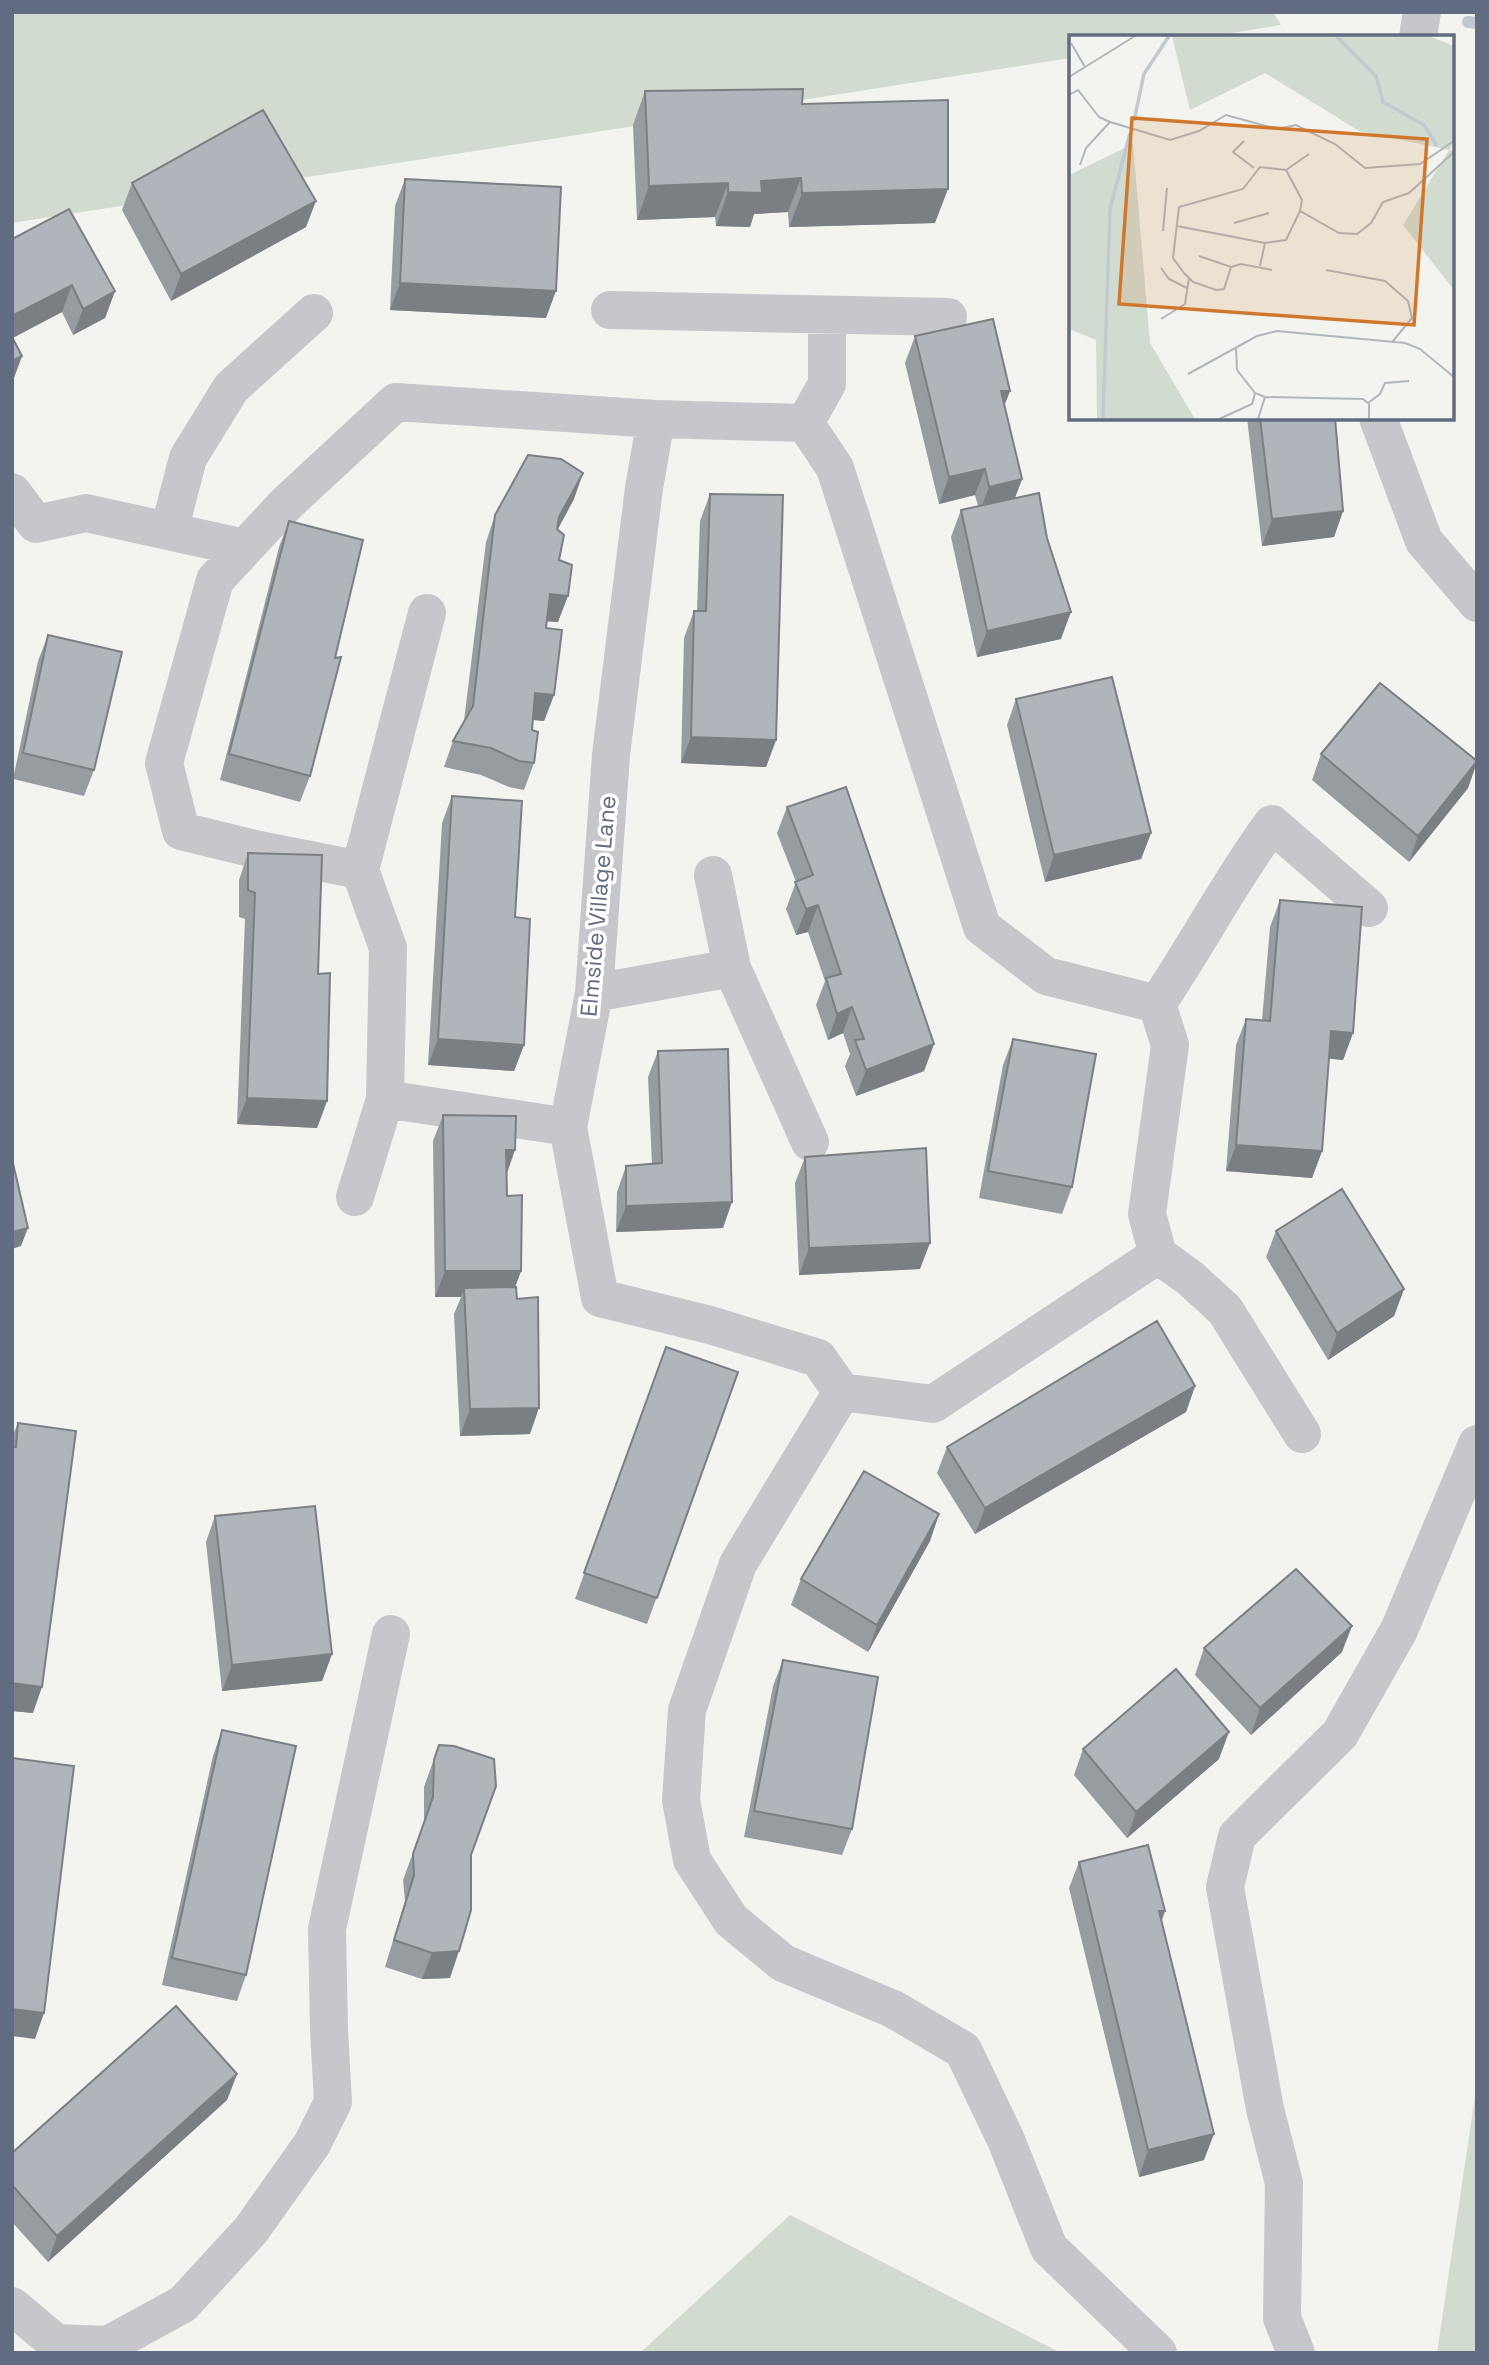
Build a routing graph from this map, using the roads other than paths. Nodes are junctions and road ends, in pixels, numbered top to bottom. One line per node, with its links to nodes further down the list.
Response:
1 (1422, 12): 2 (street)
2 (1418, 35)
3 (610, 310): 5 (street)
4 (314, 313): 11 (street)
5 (827, 315): 6 (street); 9 (street)
6 (948, 317)
7 (656, 419): 9 (street); 12 (street); 19 (street, Elmside Village Lane)
8 (1379, 420): 13 (street)
9 (805, 423): 20 (street)
10 (12, 492): 11 (street)
11 (169, 531): 12 (street)
12 (245, 548): 15 (street)
13 (1477, 603)
14 (427, 613): 15 (street)
15 (360, 870): 21 (street)
16 (713, 875): 18 (street)
17 (1369, 908): 20 (street)
18 (732, 968): 19 (street); 23 (street)
19 (594, 993): 22 (street, Elmside Village Lane)
20 (1157, 1004): 25 (street)
21 (385, 1099): 22 (street); 24 (street)
22 (568, 1127): 26 (street, Elmside Village Lane)
23 (810, 1142)
24 (355, 1197)
25 (1158, 1255): 26 (street); 27 (street)
26 (842, 1392): 31 (street)
27 (1301, 1434)
28 (1477, 1444): 32 (street)
29 (391, 1634): 30 (street)
30 (12, 2306)
31 (1158, 2353)
32 (1296, 2353)

